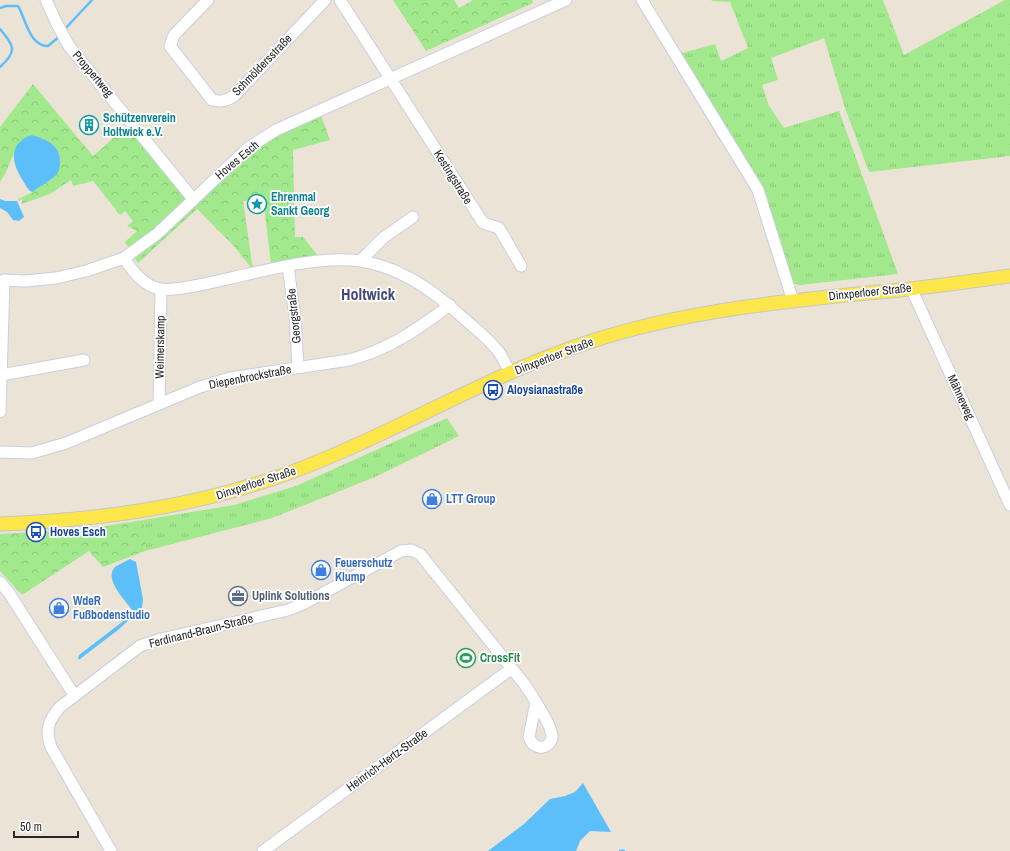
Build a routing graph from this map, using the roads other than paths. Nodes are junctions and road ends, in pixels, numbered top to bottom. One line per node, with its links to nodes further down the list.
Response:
1 (46, 0): 8 (street, Proppertweg)
2 (208, 0): 3 (street, Schmöldersstraße)
3 (325, 0)
4 (340, 0): 7 (street, Kestingstraße)
5 (566, 0): 7 (street, Hoves Esch)
6 (642, 0): 17 (street)
7 (391, 79): 8 (street, Hoves Esch); 13 (street, Kestingstraße)
8 (193, 199): 10 (street, Hoves Esch)
9 (413, 217): 11 (street)
10 (124, 258): 16 (street); 22 (street, Hoves Esch)
11 (360, 261): 12 (street); 18 (street)
12 (288, 266): 16 (street); 20 (street, Georgstraße)
13 (521, 266)
14 (1010, 276): 15 (main road, Dinxperloer Straße)
15 (911, 288): 17 (main road, Dinxperloer Straße); 26 (street, Mähneweg)
16 (162, 289): 23 (street, Weimerskamp)
17 (793, 301): 21 (main road, Dinxperloer Straße)
18 (450, 305): 20 (street, Diepenbrockstraße); 21 (street)
19 (84, 360): 22 (street)
20 (298, 367): 23 (street, Diepenbrockstraße)
21 (510, 372): 27 (main road, Dinxperloer Straße)
22 (1, 375): 24 (street, Hoves Esch)
23 (159, 404): 25 (street, Diepenbrockstraße)
24 (0, 412)
25 (0, 452)
26 (1010, 505)
27 (0, 524)
28 (0, 582): 30 (street)
29 (511, 669): 30 (street, Ferdinand-Braun-Straße); 31 (street); 33 (street, Heinrich-Hertz-Straße)
30 (74, 695): 32 (street)
31 (536, 702)
32 (111, 851)
33 (263, 851)

